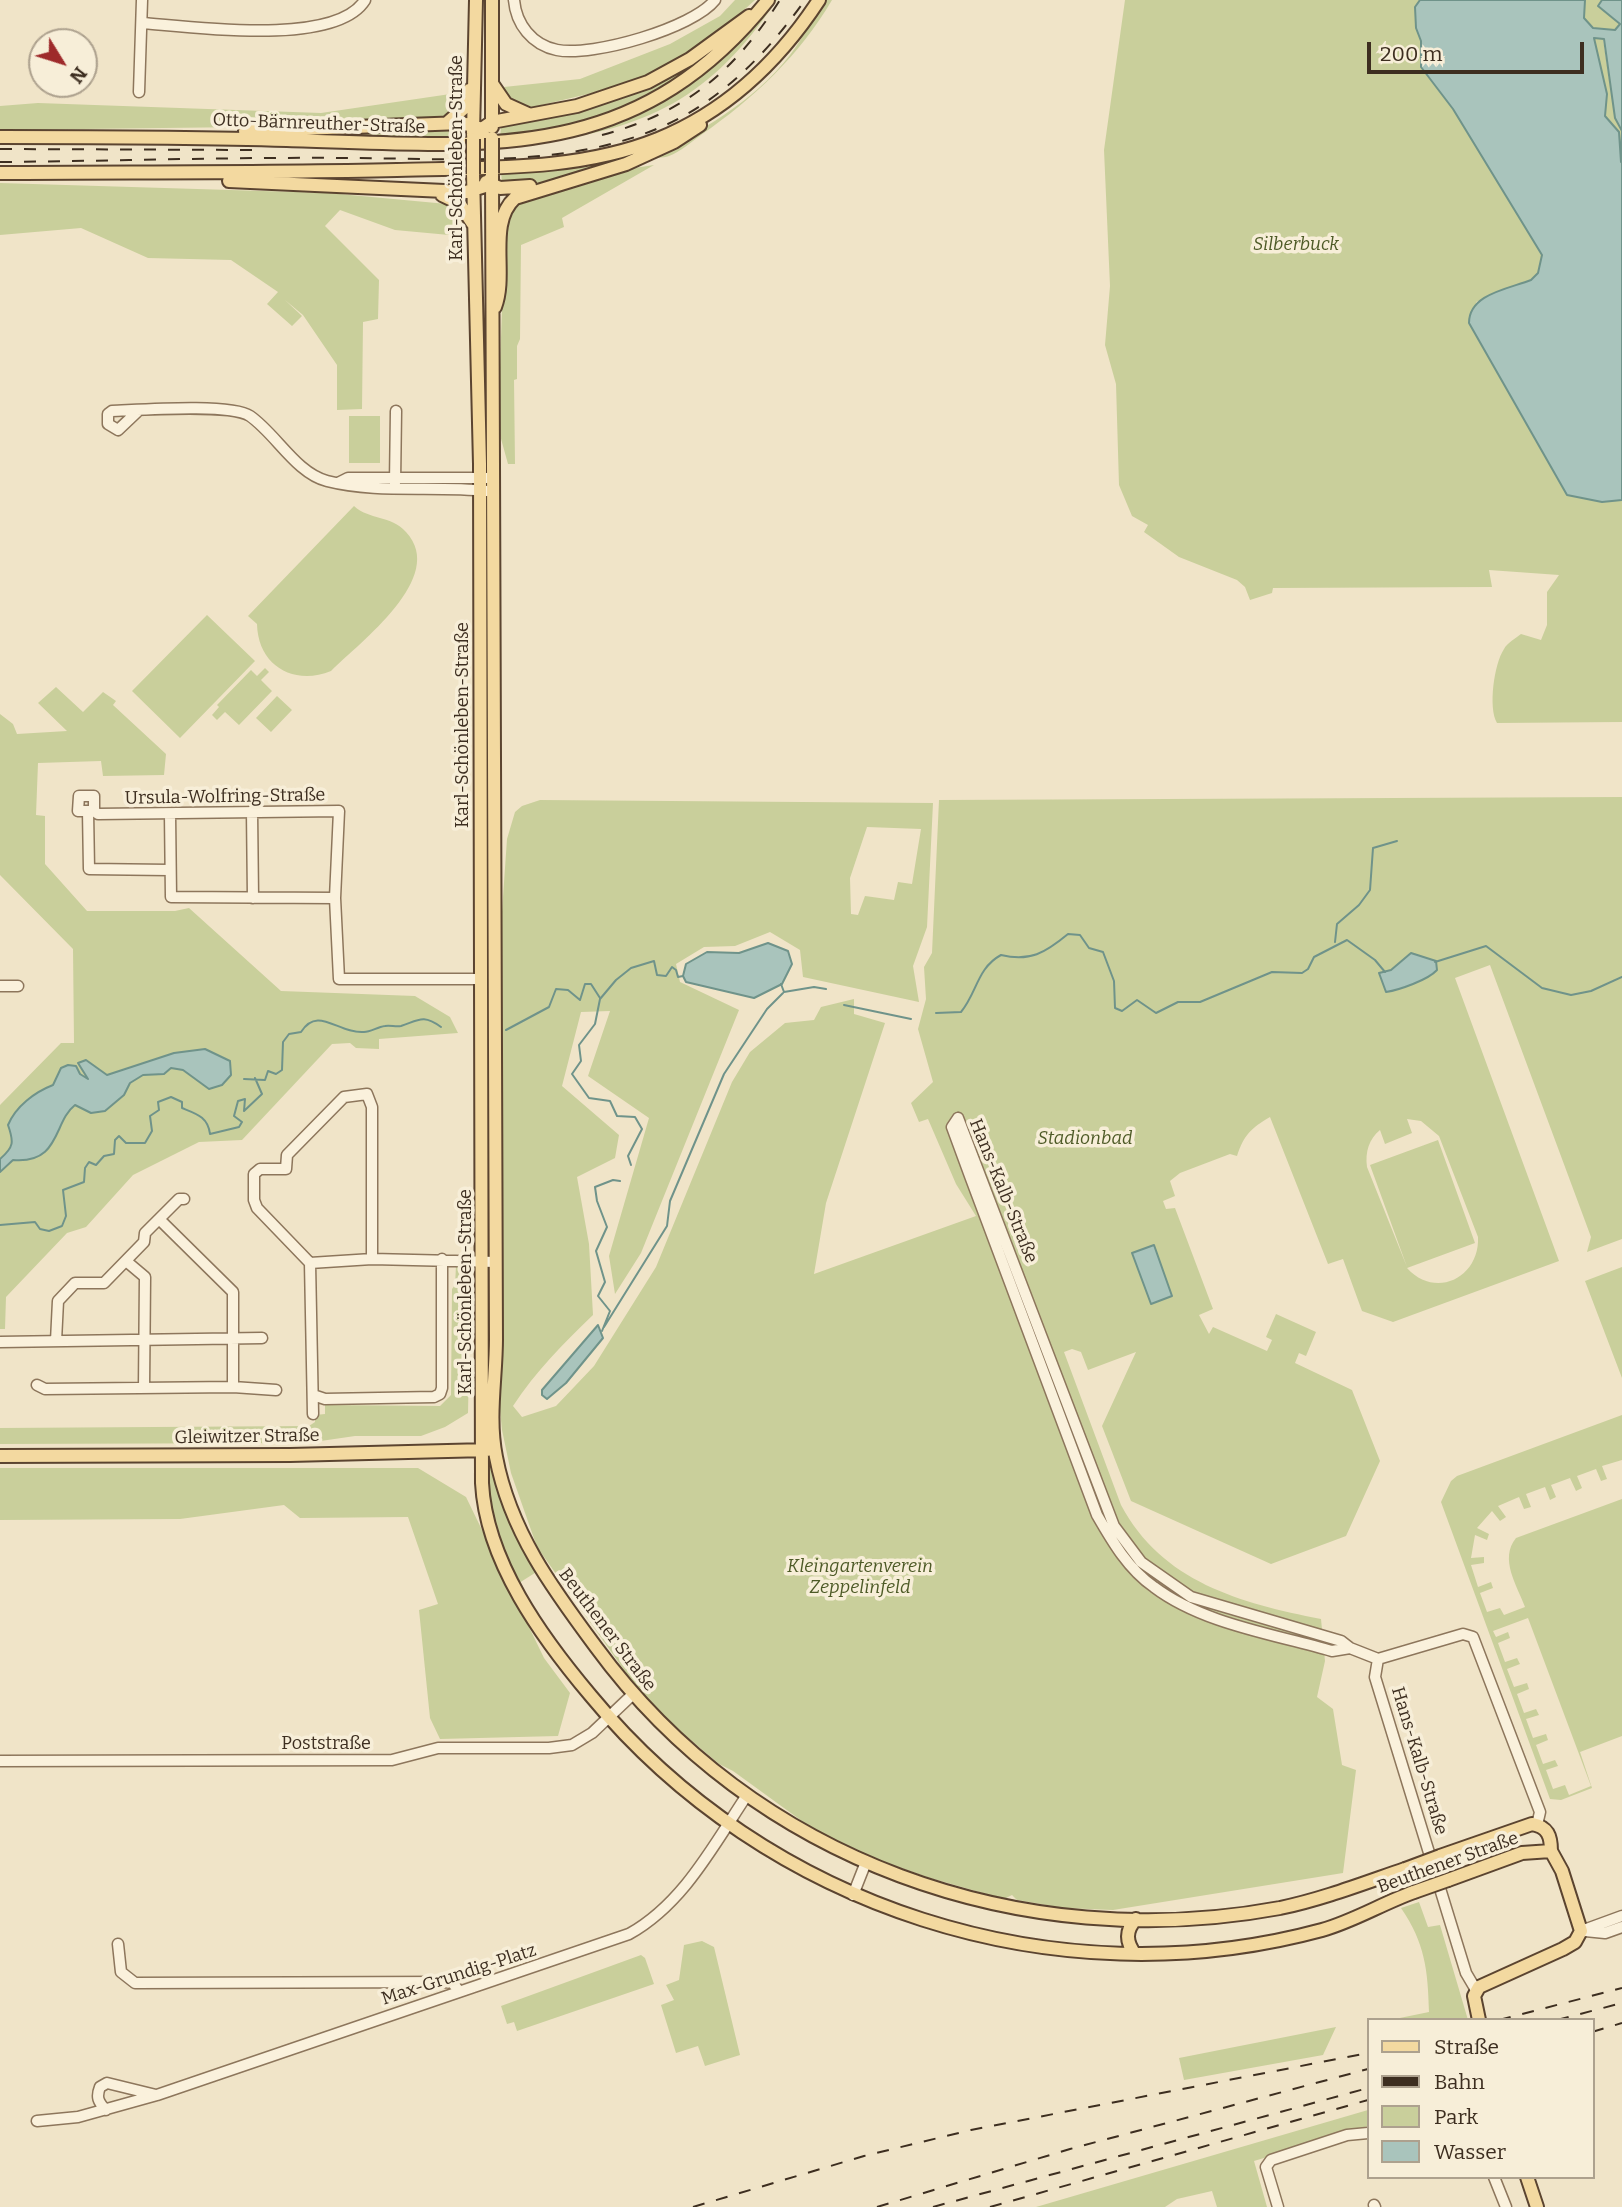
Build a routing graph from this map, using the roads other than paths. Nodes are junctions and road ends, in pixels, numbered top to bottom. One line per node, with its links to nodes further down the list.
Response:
1 (142, 0): 9 (street)
2 (365, 0): 9 (street)
3 (476, 0): 10 (main road, Karl-Schönleben-Straße)
4 (492, 0): 11 (main road, Karl-Schönleben-Straße)
5 (514, 0): 6 (street)
6 (715, 0)
7 (819, 0): 13 (main road)
8 (766, 3): 14 (main road, Otto-Bärnreuther-Straße); 19 (main road, Otto-Bärnreuther-Straße)
9 (143, 23): 12 (street)
10 (474, 73): 16 (main road, Otto-Bärnreuther-Straße); 17 (main road, Karl-Schönleben-Straße)
11 (492, 82): 14 (main road); 15 (main road, Karl-Schönleben-Straße)
12 (139, 92)
13 (718, 107): 21 (main road); 23 (main road)
14 (532, 115): 15 (main road, Otto-Bärnreuther-Straße)
15 (492, 122): 17 (main road, Karl-Schönleben-Straße)
16 (447, 123): 17 (main road, Otto-Bärnreuther-Straße); 19 (main road, Otto-Bärnreuther-Straße)
17 (479, 134): 22 (main road, Karl-Schönleben-Straße, bridge); 22 (main road, Karl-Schönleben-Straße, bridge)
18 (0, 137): 19 (main road, Otto-Bärnreuther-Straße)
19 (193, 138)
20 (0, 173): 21 (main road)
21 (198, 173): 25 (main road)
22 (484, 176): 23 (main road); 24 (main road, Karl-Schönleben-Straße); 27 (main road, Karl-Schönleben-Straße)
23 (549, 185): 27 (main road)
24 (473, 191): 25 (main road); 26 (main road, Karl-Schönleben-Straße)
25 (428, 192): 26 (main road)
26 (474, 225): 31 (main road, Karl-Schönleben-Straße)
27 (493, 313): 32 (main road, Karl-Schönleben-Straße)
28 (138, 411): 30 (street)
29 (396, 411): 30 (street)
30 (395, 483): 31 (street)
31 (480, 484): 32 (street); 38 (main road, Karl-Schönleben-Straße)
32 (493, 485): 41 (main road, Karl-Schönleben-Straße)
33 (252, 811): 34 (street, Ursula-Wolfring-Straße); 36 (street); 37 (street, Ursula-Wolfring-Straße)
34 (170, 814): 35 (street); 35 (street, Ursula-Wolfring-Straße)
35 (169, 870): 36 (street)
36 (253, 898): 37 (street)
37 (335, 898): 38 (street, Ursula-Wolfring-Straße)
38 (482, 979): 41 (main road); 47 (main road, Karl-Schönleben-Straße)
39 (0, 986): 40 (street)
40 (18, 986)
41 (495, 986): 47 (main road, Karl-Schönleben-Straße)
42 (184, 1199): 43 (street)
43 (159, 1219): 46 (street); 51 (street)
44 (372, 1259): 45 (street); 48 (street); 48 (street)
45 (442, 1259): 47 (street); 59 (street)
46 (126, 1261): 50 (street); 53 (street)
47 (490, 1261): 61 (main road, Karl-Schönleben-Straße)
48 (310, 1263): 59 (street)
49 (262, 1338): 51 (street)
50 (56, 1341): 52 (street); 53 (street)
51 (234, 1341): 53 (street); 56 (street)
52 (0, 1342)
53 (145, 1342): 57 (street)
54 (1051, 1379): 54 (street, Hans-Kalb-Straße); 63 (street, Hans-Kalb-Straße)
55 (37, 1385): 57 (street)
56 (233, 1387): 57 (street); 58 (street)
57 (144, 1388)
58 (275, 1390)
59 (313, 1395): 60 (street)
60 (313, 1414)
61 (488, 1449): 62 (main road, Gleiwitzer Straße); 64 (main road, Beuthener Straße); 65 (main road, Beuthener Straße)
62 (0, 1456)
63 (1378, 1660): 69 (street); 81 (street, Hans-Kalb-Straße)
64 (632, 1695): 65 (street, Poststraße); 67 (main road, Beuthener Straße)
65 (608, 1717): 66 (street, Poststraße); 68 (main road, Beuthener Straße)
66 (0, 1761)
67 (747, 1795): 68 (street); 71 (main road, Beuthener Straße)
68 (727, 1824): 72 (main road, Beuthener Straße); 80 (street, Max-Grundig-Platz)
69 (1537, 1825): 70 (main road, Beuthener Straße); 74 (main road, Beuthener Straße, bridge)
70 (1551, 1851): 76 (main road); 78 (main road, Beuthener Straße, bridge)
71 (866, 1862): 72 (street); 74 (main road, Beuthener Straße)
72 (853, 1895): 78 (main road, Beuthener Straße)
73 (1622, 1916): 76 (street)
74 (1136, 1919): 78 (main road)
75 (1622, 1927): 76 (street)
76 (1581, 1931): 81 (main road)
77 (118, 1944): 79 (street)
78 (1135, 1954)
79 (422, 1982): 80 (street); 82 (street)
80 (458, 1990): 82 (street, Max-Grundig-Platz)
81 (1476, 1990): 83 (main road, Hans-Kalb-Straße)
82 (427, 2001): 84 (street, Max-Grundig-Platz)
83 (1478, 2018)
84 (157, 2095): 85 (street, Max-Grundig-Platz); 85 (street)
85 (102, 2110): 86 (street, Max-Grundig-Platz)
86 (37, 2121)
87 (1366, 2133): 90 (street)
88 (1495, 2179): 91 (street)
89 (1528, 2179): 92 (main road)
90 (1278, 2207)
91 (1506, 2207)
92 (1537, 2207)

